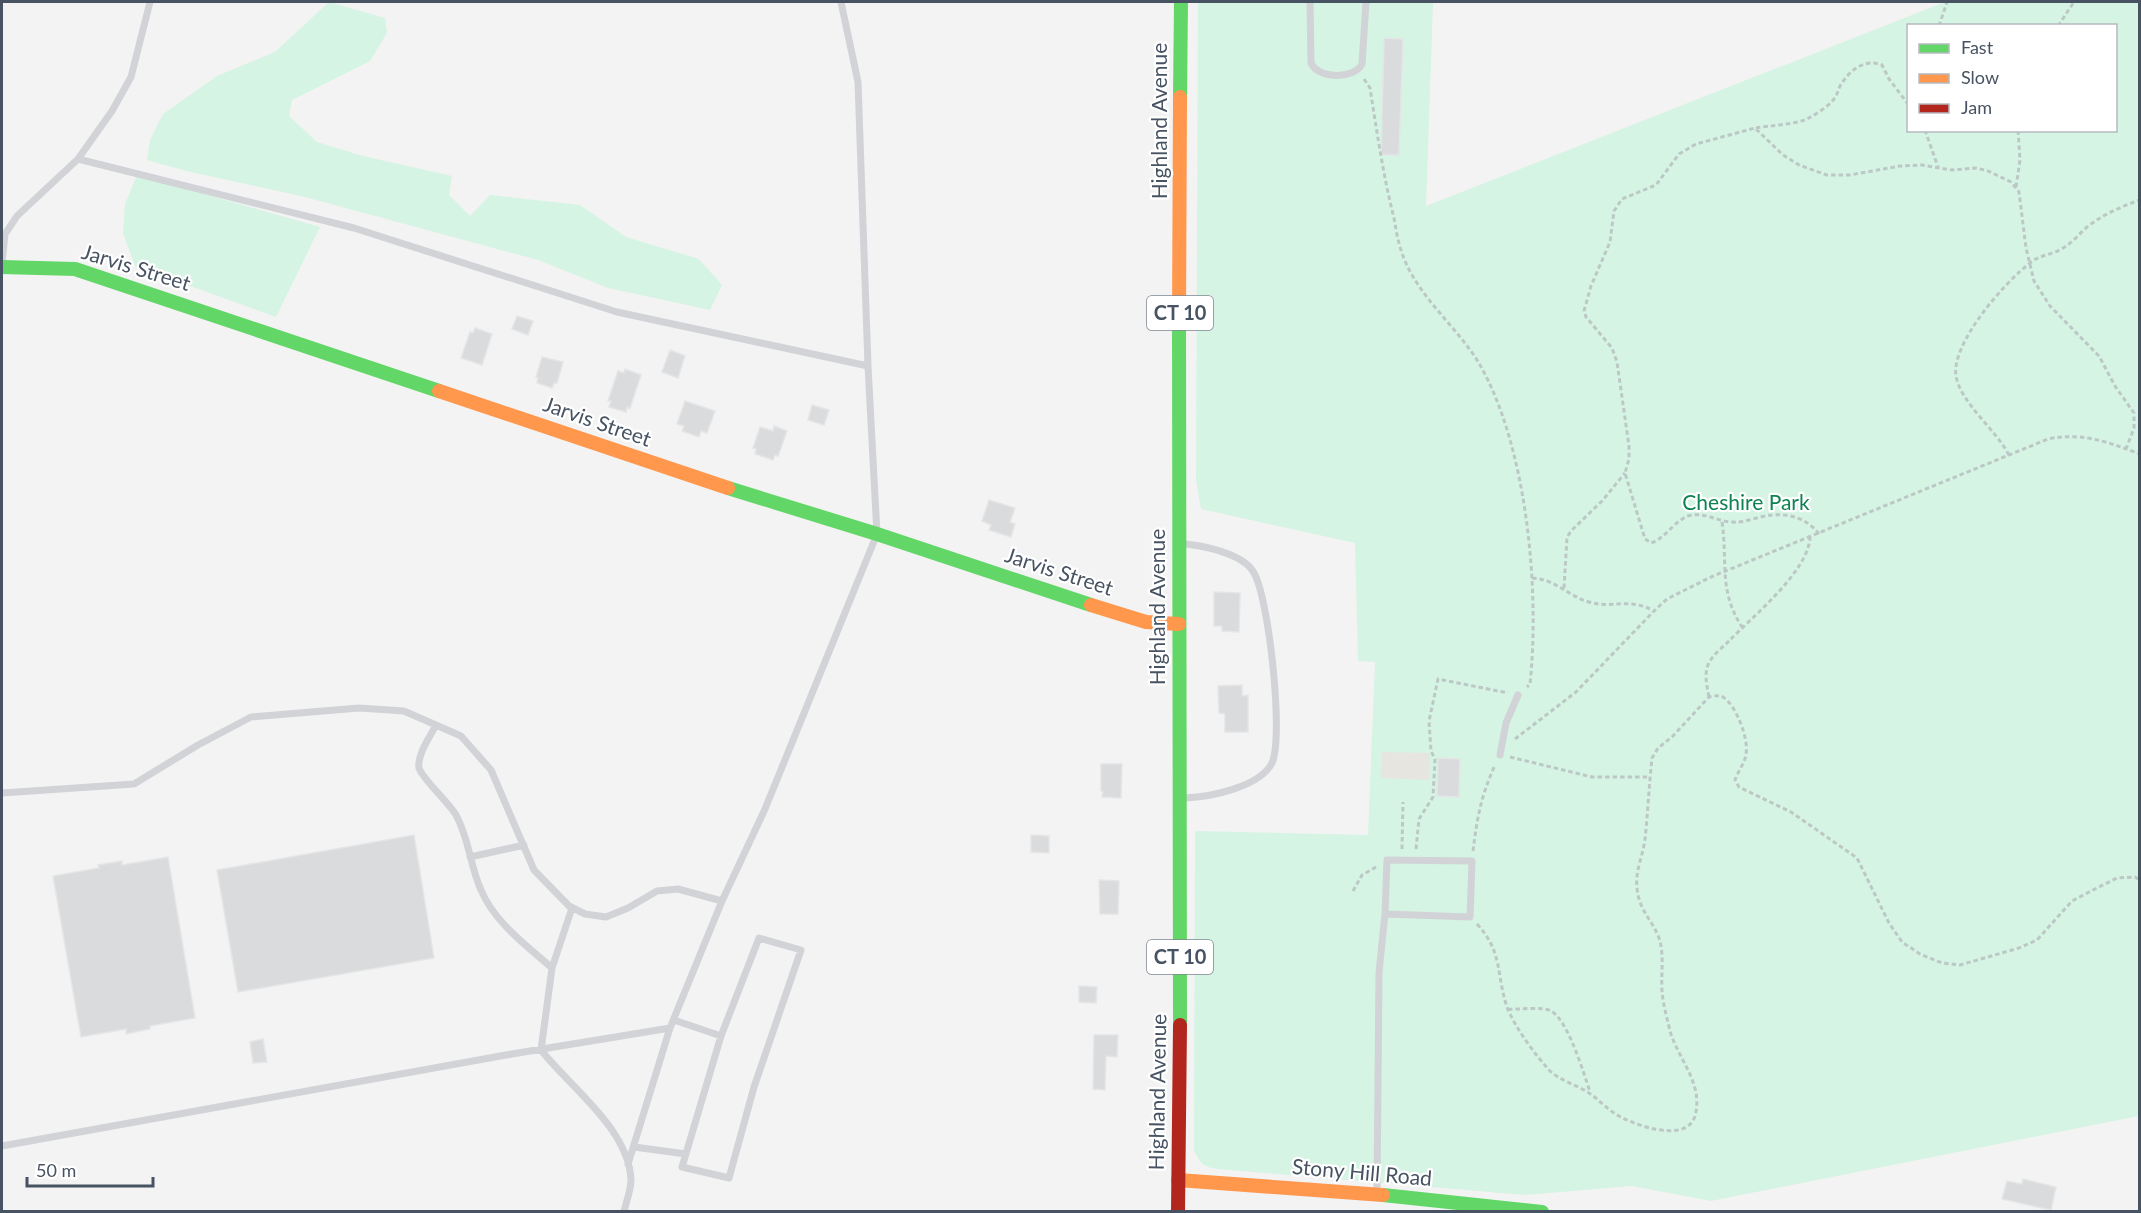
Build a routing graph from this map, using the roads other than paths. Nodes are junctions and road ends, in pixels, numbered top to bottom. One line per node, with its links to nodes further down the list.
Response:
1 (150, 2): 6 (lane)
2 (841, 2): 8 (lane)
3 (1181, 2): 10 (main road, Highland Avenue / CT 10)
4 (1310, 2): 5 (lane)
5 (1366, 2)
6 (78, 159): 7 (lane); 8 (lane)
7 (2, 266): 9 (main road, Jarvis Street)
8 (868, 366): 9 (lane)
9 (877, 534): 11 (main road, Jarvis Street); 19 (lane)
10 (1179, 543): 11 (main road, Highland Avenue / CT 10); 16 (lane)
11 (1179, 624): 16 (main road, Highland Avenue / CT 10)
12 (1518, 695): 14 (lane)
13 (436, 725): 15 (lane); 17 (lane); 18 (lane)
14 (1500, 755)
15 (2, 794)
16 (1180, 799): 31 (main road, Highland Avenue / CT 10)
17 (524, 845): 18 (lane); 20 (lane)
18 (470, 857): 22 (lane)
19 (722, 901): 20 (lane); 23 (lane)
20 (572, 908): 22 (lane)
21 (1385, 914): 21 (lane); 32 (lane)
22 (552, 969): 26 (lane)
23 (674, 1020): 24 (lane); 25 (lane)
24 (670, 1028): 26 (lane); 28 (lane)
25 (722, 1036): 29 (lane); 29 (lane)
26 (541, 1050): 27 (lane); 30 (lane)
27 (2, 1146)
28 (634, 1148): 29 (lane); 30 (lane)
29 (686, 1154)
30 (628, 1167): 33 (lane)
31 (1178, 1180): 32 (main road, Stony Hill Road); 34 (main road, Highland Avenue / CT 10)
32 (1377, 1194): 35 (main road, Stony Hill Road)
33 (624, 1212)
34 (1178, 1212)
35 (1542, 1212)

